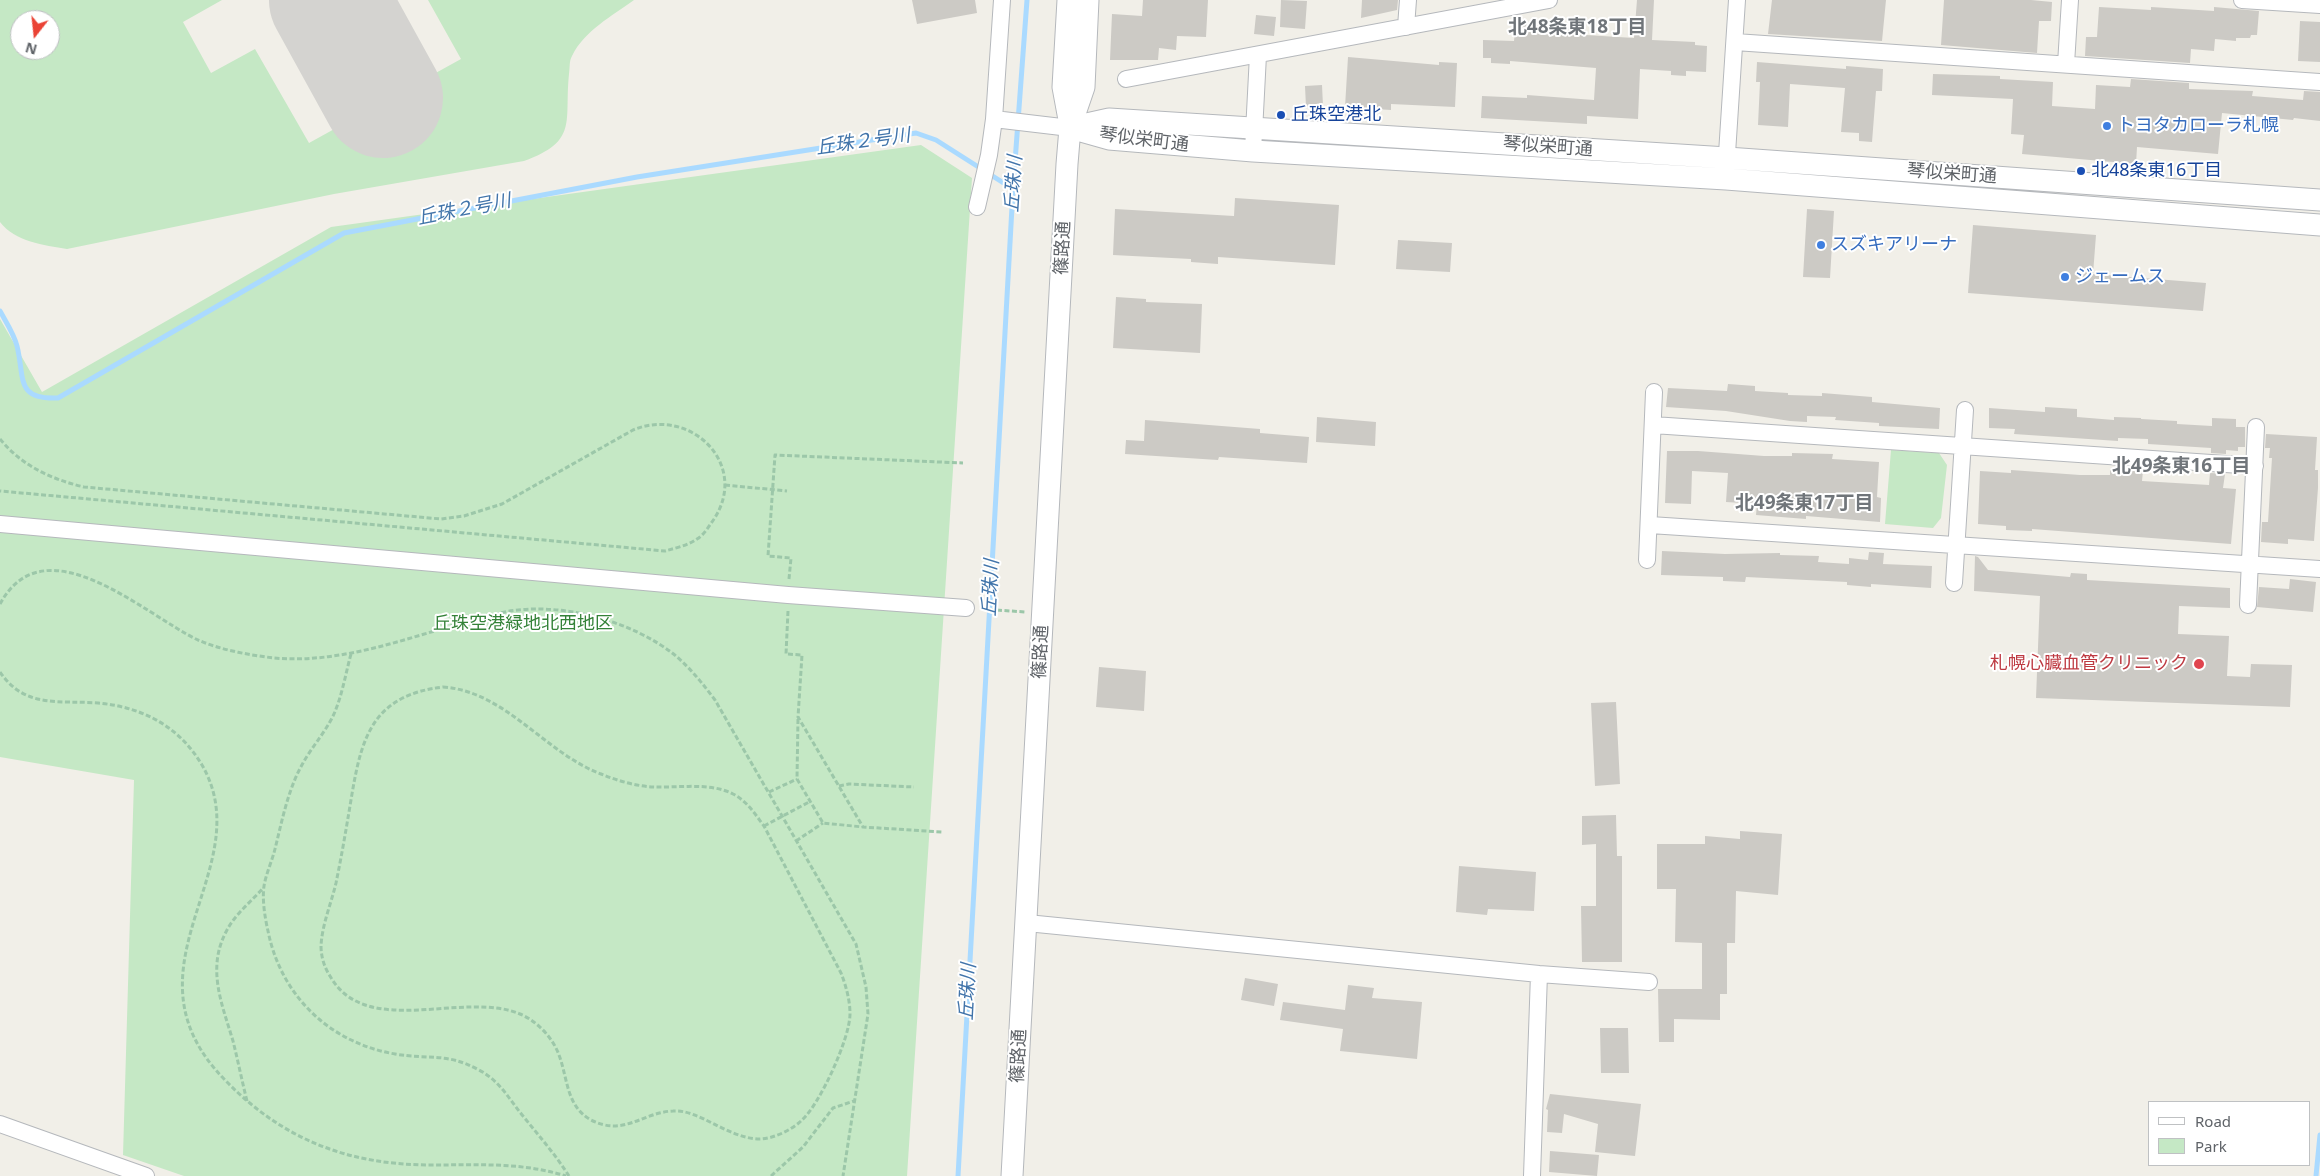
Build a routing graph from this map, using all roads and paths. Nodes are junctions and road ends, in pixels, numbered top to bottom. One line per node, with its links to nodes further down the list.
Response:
1 (1002, 0): 16 (street)
2 (1068, 0): 17 (street, 篠路通)
3 (1088, 0): 17 (street, 篠路通)
4 (1408, 0): 10 (street)
5 (1549, 0): 10 (street)
6 (1738, 0): 11 (street)
7 (2070, 0): 13 (street)
8 (2242, 0): 9 (street)
9 (2320, 5)
10 (1406, 27): 12 (street)
11 (1735, 42): 13 (street); 20 (street)
12 (1258, 55): 14 (street); 18 (street)
13 (2066, 64): 15 (street)
14 (1126, 79)
15 (2320, 82)
16 (999, 120): 17 (street); 23 (street)
17 (1070, 128): 18 (street, 琴似栄町通); 19 (street, 琴似栄町通); 59 (street, 篠路通)
18 (1255, 128): 19 (street); 20 (street, 琴似栄町通)
19 (1253, 151): 21 (street, 琴似栄町通)
20 (1727, 158): 21 (street); 22 (street, 琴似栄町通)
21 (1726, 179): 24 (street, 琴似栄町通)
22 (2320, 200)
23 (977, 207)
24 (2320, 225)
25 (1654, 392): 27 (street)
26 (1965, 410): 30 (street)
27 (1653, 425): 30 (street); 36 (street)
28 (2256, 427): 31 (street)
29 (0, 439): 32 (path)
30 (1963, 445): 31 (street); 37 (street)
31 (2255, 466): 39 (street)
32 (725, 485): 33 (path); 34 (path)
33 (787, 490)
34 (0, 491)
35 (0, 524): 44 (street)
36 (1650, 525): 37 (street); 38 (street)
37 (1957, 545): 39 (street); 41 (street)
38 (1647, 560)
39 (2250, 564): 40 (street); 43 (street)
40 (2320, 568)
41 (1954, 583)
42 (0, 604): 45 (path)
43 (2248, 605)
44 (966, 608)
45 (351, 654): 51 (path); 58 (path)
46 (0, 672): 62 (path)
47 (798, 717): 48 (path)
48 (797, 779): 51 (path); 52 (path)
49 (839, 786): 50 (path)
50 (914, 787)
51 (769, 792): 53 (path)
52 (809, 802): 53 (path); 54 (path)
53 (781, 816): 55 (path); 57 (path)
54 (823, 823): 56 (path); 57 (path)
55 (764, 826): 55 (path)
56 (863, 827)
57 (796, 841): 63 (path)
58 (264, 887): 62 (path); 66 (path)
59 (1027, 923): 60 (street); 69 (street, 篠路通)
60 (1539, 974): 61 (street); 70 (street)
61 (1649, 982)
62 (247, 1101): 66 (path)
63 (854, 1101): 67 (path); 68 (path)
64 (0, 1124): 65 (street)
65 (146, 1176)
66 (568, 1176)
67 (771, 1176)
68 (844, 1176)
69 (1012, 1176)
70 (1532, 1176)

